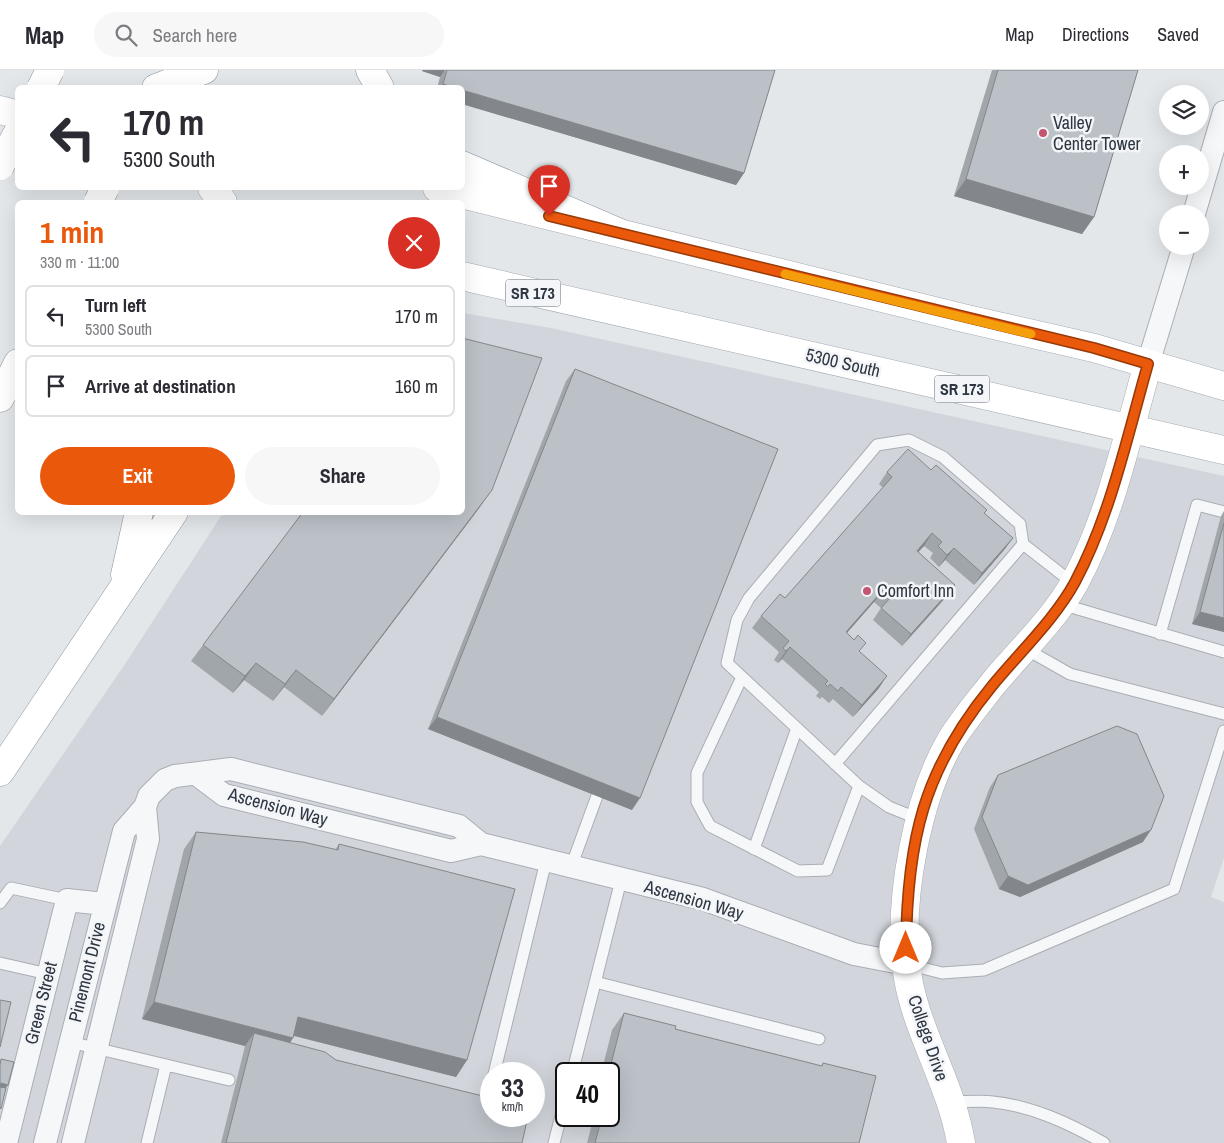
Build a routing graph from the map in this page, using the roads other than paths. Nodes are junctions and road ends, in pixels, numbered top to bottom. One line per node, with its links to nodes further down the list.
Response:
1 (42, 70): 7 (main road)
2 (50, 70): 6 (main road, bridge)
3 (164, 70): 8 (main road)
4 (204, 70): 9 (main road)
5 (370, 70): 10 (main road)
6 (42, 85)
7 (47, 85)
8 (157, 85)
9 (164, 85)
10 (378, 85)
11 (0, 110): 13 (main road)
12 (1224, 112): 17 (street)
13 (15, 114)
14 (15, 138): 18 (main road, bridge)
15 (15, 147): 16 (main road)
16 (0, 153)
17 (1217, 163): 23 (street)
18 (0, 166)
19 (465, 166): 24 (main road)
20 (214, 190): 22 (main road)
21 (445, 190): 24 (main road)
22 (221, 200)
23 (1198, 205)
24 (618, 232): 27 (main road)
25 (1181, 255): 27 (street)
26 (465, 277): 31 (main road, 5300 South / SR 173)
27 (1148, 364): 29 (main road); 31 (main road, College Drive)
28 (15, 369): 30 (main road)
29 (1224, 386)
30 (0, 398)
31 (1129, 428): 32 (main road, 5300 South / SR 173); 38 (main road, College Drive)
32 (1224, 450)
33 (1224, 512): 39 (lane)
34 (138, 515): 37 (main road)
35 (172, 515): 37 (main road)
36 (1023, 544): 38 (lane); 42 (lane); 46 (lane)
37 (122, 591): 47 (main road)
38 (1067, 594): 39 (lane); 40 (main road, College Drive)
39 (1160, 634): 41 (lane)
40 (1024, 648): 43 (lane); 52 (main road, College Drive)
41 (1224, 652)
42 (742, 677): 44 (lane); 53 (lane)
43 (1224, 714)
44 (797, 728): 46 (lane); 53 (lane)
45 (1224, 731): 61 (lane)
46 (835, 764): 49 (lane)
47 (0, 772)
48 (196, 774): 51 (street, Pinemont Drive); 54 (street, Ascension Way)
49 (859, 786): 52 (lane); 53 (lane)
50 (597, 796): 55 (lane)
51 (145, 808): 59 (street, Pinemont Drive); 66 (street, Pinemont Drive)
52 (919, 819): 61 (main road, College Drive)
53 (754, 849)
54 (546, 861): 55 (street, Ascension Way); 67 (lane)
55 (571, 867): 56 (street, Ascension Way)
56 (621, 880): 61 (street, Ascension Way); 63 (lane)
57 (67, 900): 58 (lane); 59 (street); 62 (street, Green Street)
58 (0, 903)
59 (104, 904): 65 (street, Pinemont Drive)
60 (0, 963): 62 (lane)
61 (906, 964): 71 (main road, College Drive)
62 (48, 974): 73 (street, Green Street)
63 (595, 982): 64 (lane); 68 (lane)
64 (819, 1039)
65 (70, 1042): 66 (lane); 74 (street, Pinemont Drive)
66 (96, 1048): 69 (lane); 75 (street, Pinemont Drive)
67 (497, 1062)
68 (575, 1062)
69 (166, 1065): 70 (lane); 76 (lane)
70 (228, 1080)
71 (951, 1102): 78 (main road, College Drive); 79 (lane)
72 (558, 1127): 77 (lane)
73 (6, 1143)
74 (45, 1143)
75 (73, 1143)
76 (147, 1143)
77 (554, 1143)
78 (961, 1143)
79 (1104, 1143)

